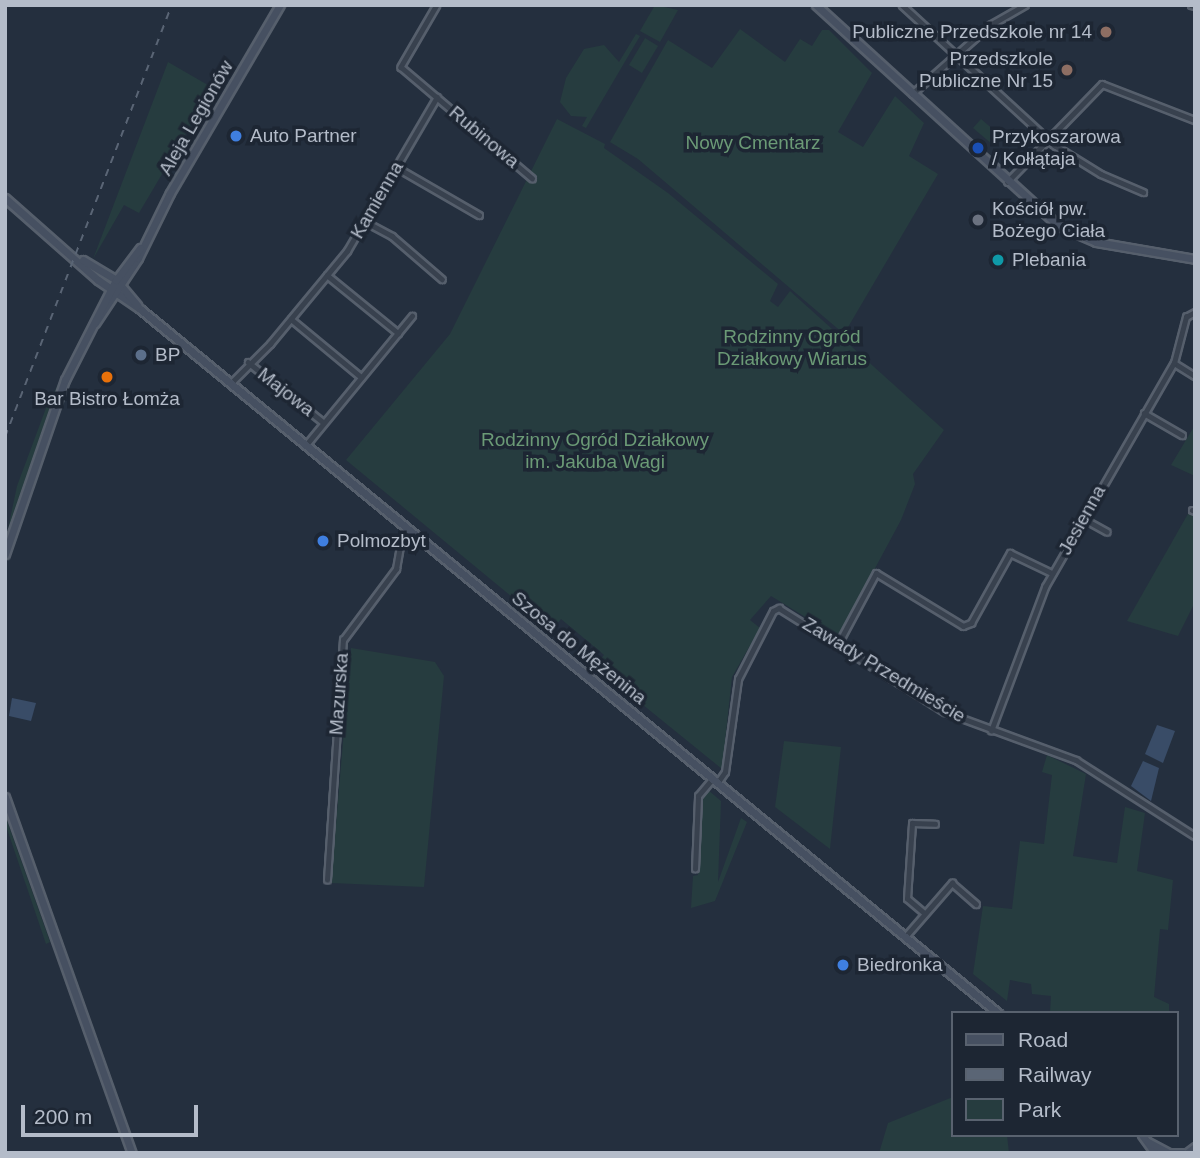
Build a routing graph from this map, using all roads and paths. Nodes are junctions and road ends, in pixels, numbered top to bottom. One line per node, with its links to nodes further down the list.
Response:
1 (280, 5): 21 (main road, Aleja Legionów)
2 (437, 5): 8 (street)
3 (816, 5): 7 (main road)
4 (902, 5): 6 (street)
5 (1025, 5): 6 (street)
6 (954, 54): 7 (street); 10 (street)
7 (912, 95): 13 (main road)
8 (436, 97): 11 (street, Kamienna); 12 (street, Rubinowa)
9 (1195, 120): 10 (street)
10 (1047, 140): 13 (street); 14 (street)
11 (396, 167): 16 (street); 17 (street, Kamienna)
12 (532, 178)
13 (1007, 183): 18 (main road)
14 (1143, 192)
15 (5, 198): 21 (main road)
16 (479, 215)
17 (364, 221): 19 (street, Kamienna); 20 (street)
18 (1195, 259)
19 (327, 275): 24 (street, Kamienna); 25 (street)
20 (442, 279)
21 (116, 287): 30 (main road, Szosa do Mężenina); 38 (main road, Aleja Legionów)
22 (1195, 312): 27 (street, Jesienna)
23 (412, 316): 25 (street, Majowa)
24 (291, 319): 26 (street, Kamienna); 29 (street)
25 (398, 333): 29 (street, Majowa)
26 (248, 362): 30 (street, Kamienna); 32 (street, Majowa)
27 (1174, 363): 28 (street); 31 (street, Jesienna)
28 (1195, 376)
29 (361, 377): 32 (street, Majowa)
30 (230, 384): 34 (main road, Szosa do Mężenina)
31 (1144, 413): 33 (street); 35 (street, Jesienna)
32 (323, 422): 34 (street, Majowa)
33 (1182, 435)
34 (306, 444): 36 (main road, Szosa do Mężenina)
35 (1084, 519): 37 (street); 39 (street, Jesienna)
36 (409, 529): 42 (main road, Szosa do Mężenina); 47 (street, Mazurska)
37 (1107, 532)
38 (5, 554)
39 (1052, 573): 40 (street); 41 (street, Jesienna)
40 (839, 642): 41 (street, Zawady Przedmieście); 42 (street, Zawady Przedmieście)
41 (991, 731): 45 (street, Zawady Przedmieście)
42 (715, 780): 46 (street); 50 (main road, Szosa do Mężenina)
43 (5, 797): 55 (main road)
44 (935, 824): 49 (street)
45 (1195, 836)
46 (695, 869)
47 (327, 880)
48 (976, 904): 49 (street)
49 (925, 914): 50 (street)
50 (904, 937): 51 (main road, Szosa do Mężenina)
51 (996, 1011)
52 (1144, 1137): 53 (main road)
53 (1148, 1142): 56 (main road); 57 (main road)
54 (1195, 1147): 58 (main road)
55 (132, 1153)
56 (1155, 1153)
57 (1170, 1153): 58 (main road)
58 (1185, 1153)

